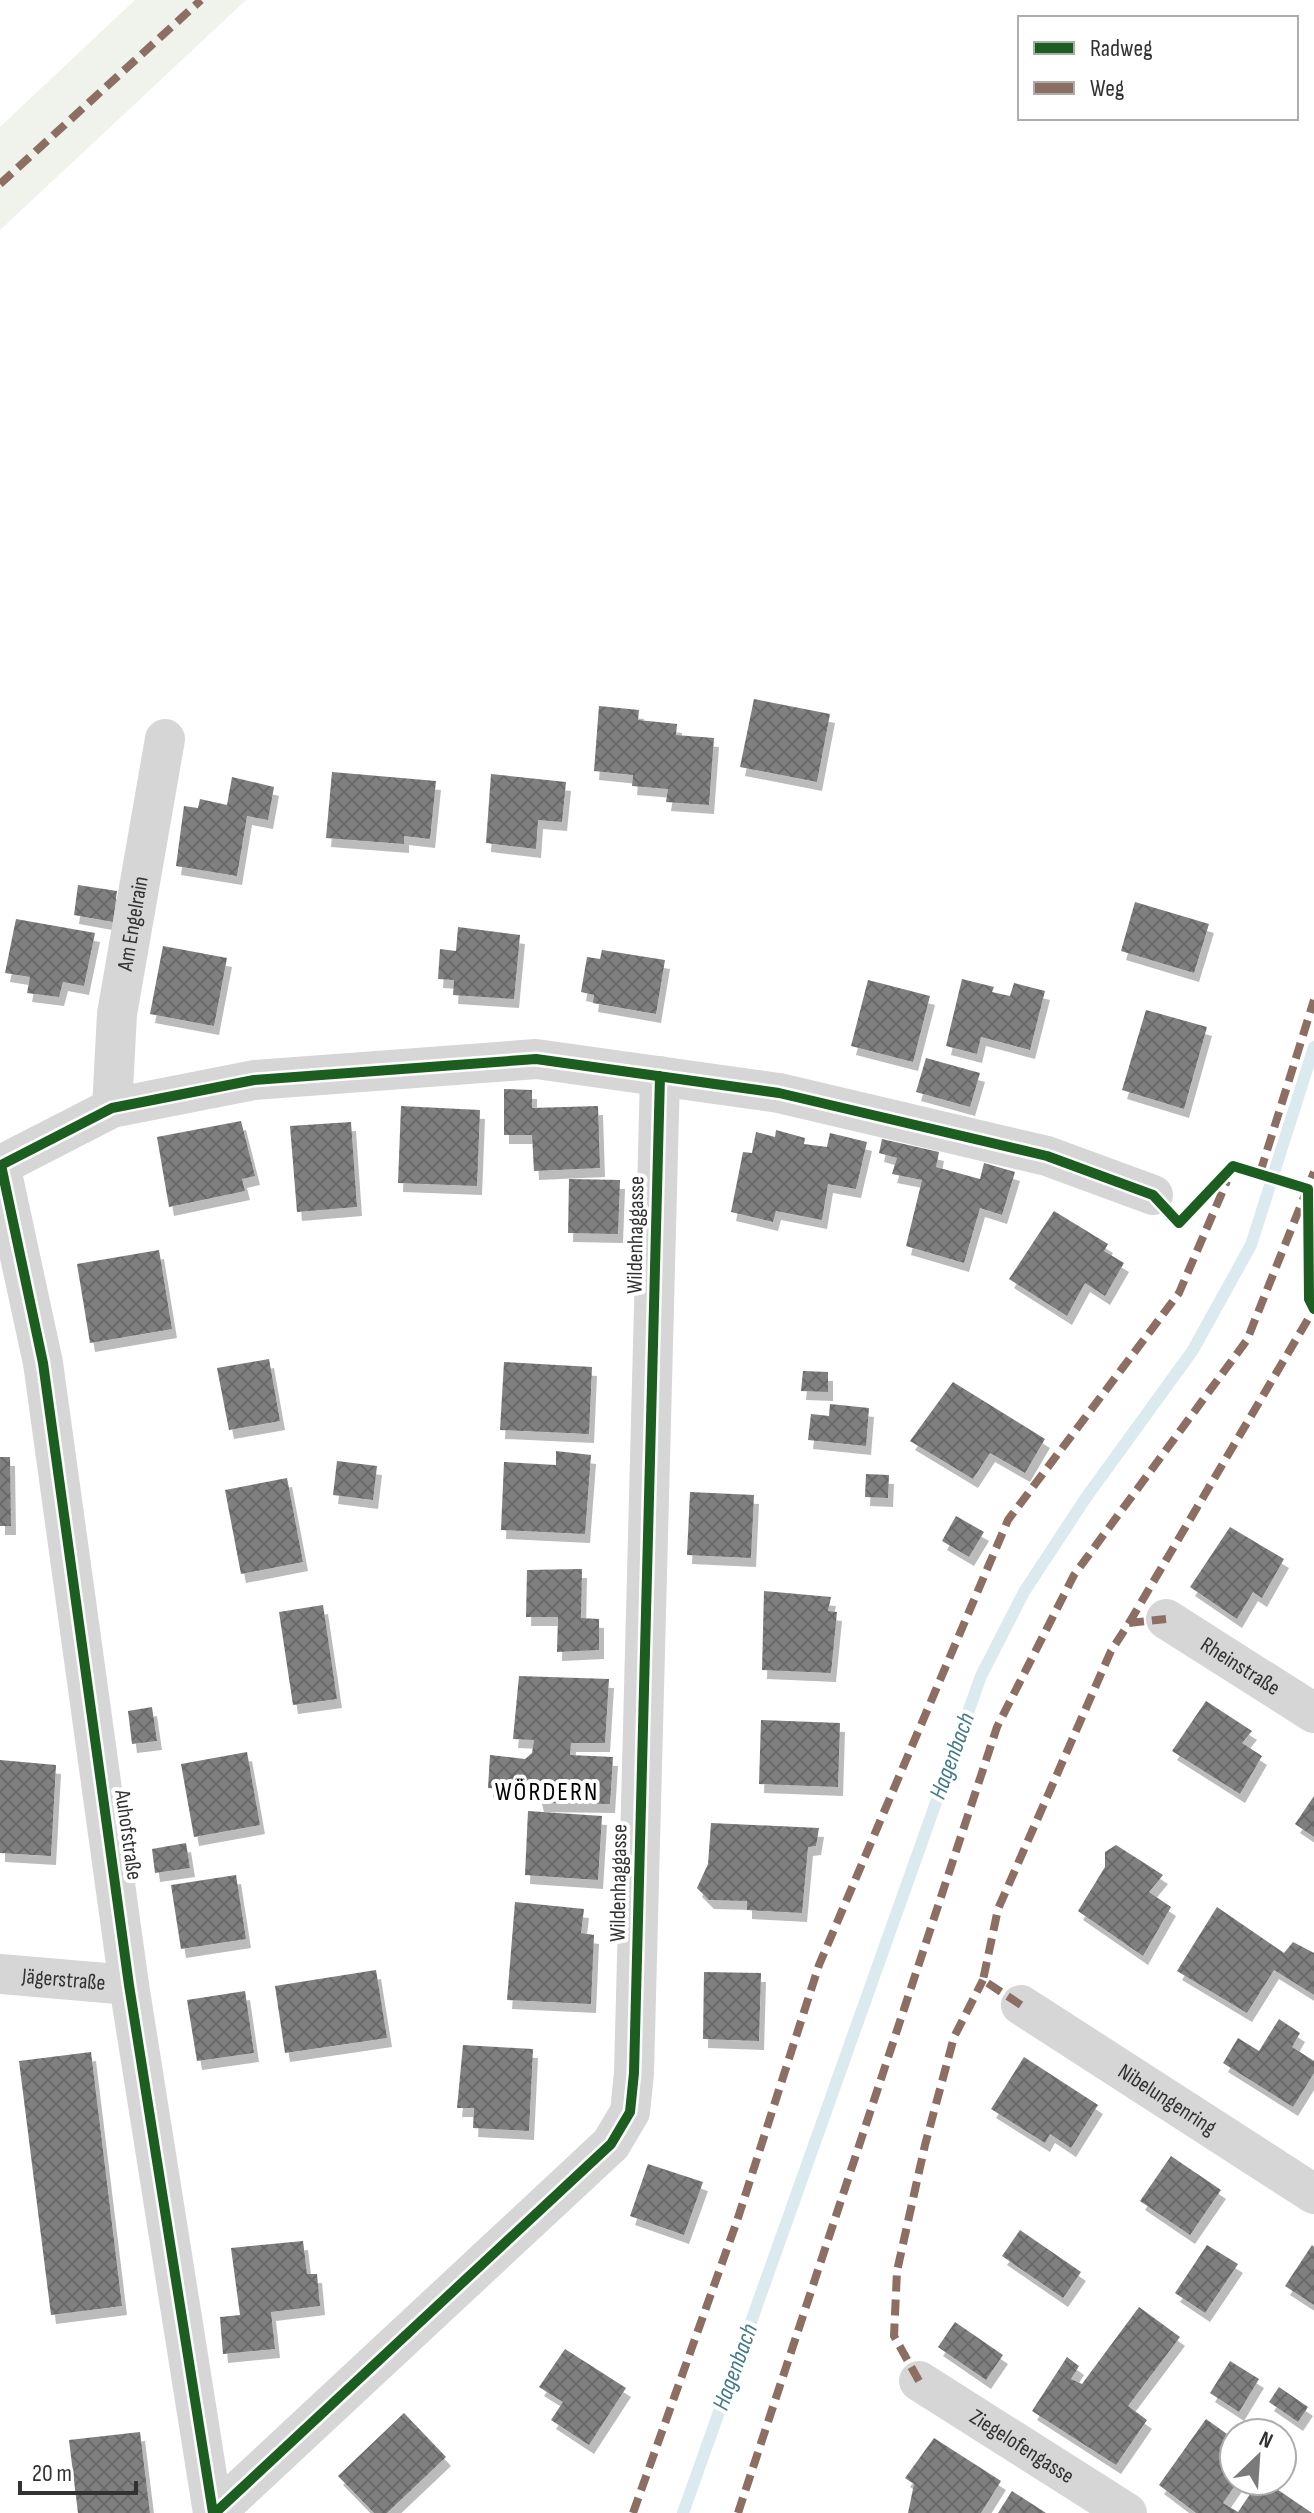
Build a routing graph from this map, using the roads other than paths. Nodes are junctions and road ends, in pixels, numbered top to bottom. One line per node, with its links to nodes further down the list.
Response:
1 (165, 739): 3 (street, Am Engelrain)
2 (660, 1076): 3 (street); 5 (street); 13 (street, Wildenhaggasse)
3 (112, 1108): 4 (street)
4 (1, 1164): 9 (street, Auhofstraße)
5 (1153, 1195)
6 (1166, 1619): 7 (street, Rheinstraße)
7 (1314, 1713)
8 (0, 1974): 9 (street, Jägerstraße)
9 (129, 1985): 13 (street, Auhofstraße)
10 (1021, 2005): 11 (street, Nibelungenring)
11 (1314, 2194)
12 (919, 2381): 14 (street, Ziegelofengasse)
13 (214, 2513)
14 (1127, 2513)

